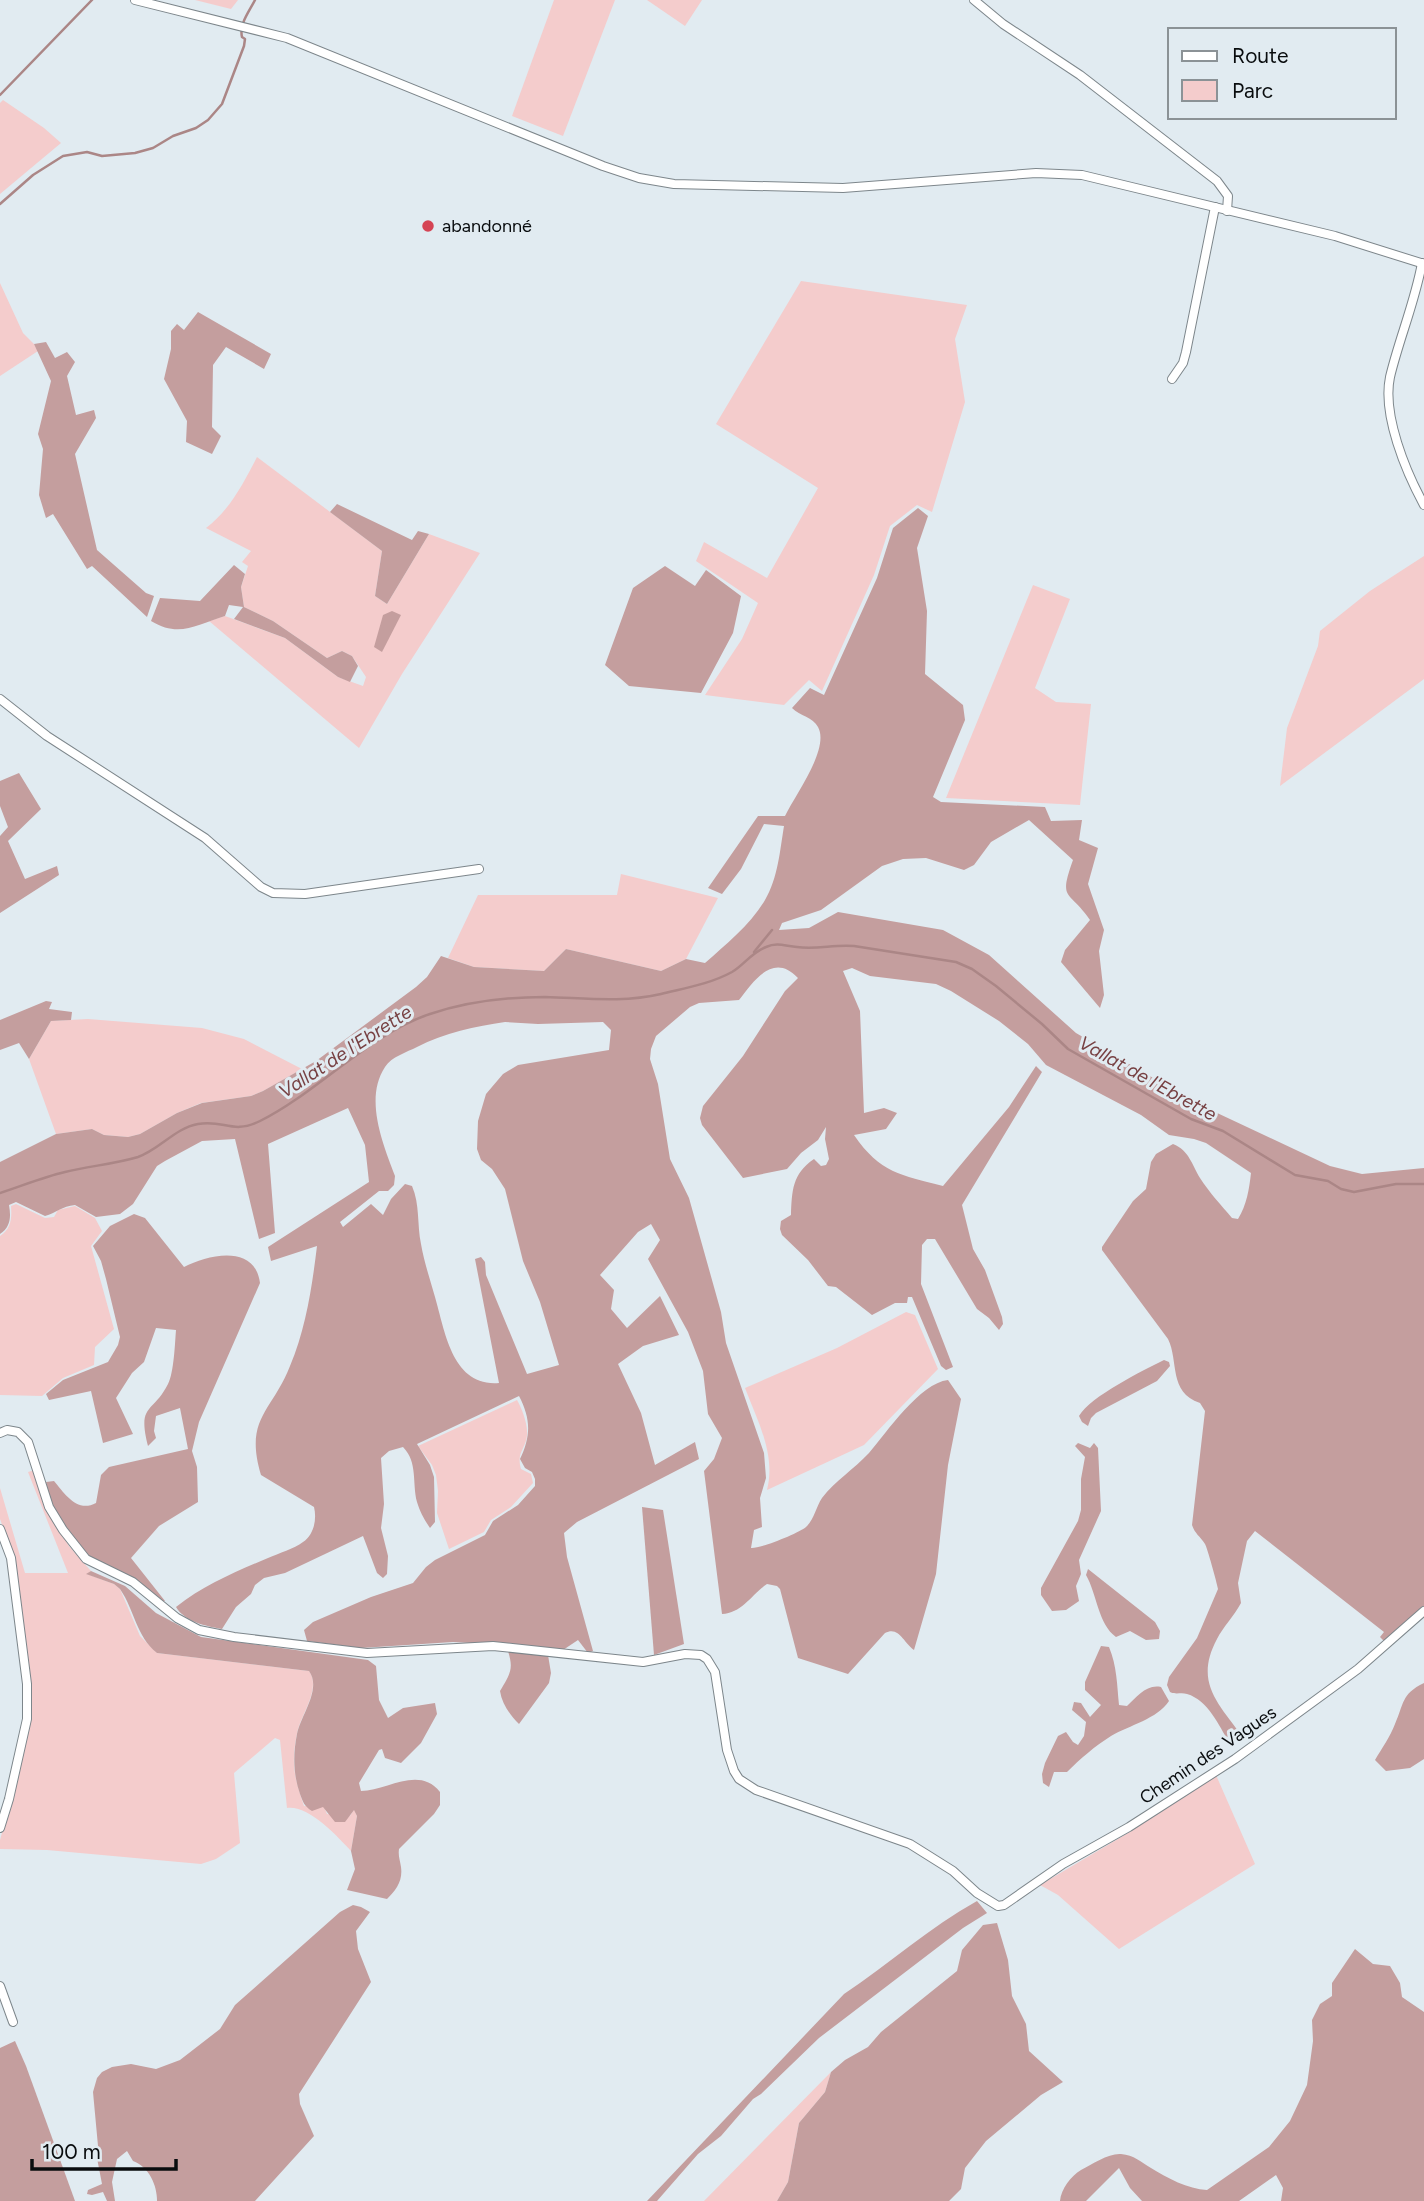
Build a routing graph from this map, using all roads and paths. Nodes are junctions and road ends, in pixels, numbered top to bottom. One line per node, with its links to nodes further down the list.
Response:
1 (135, 0): 3 (street)
2 (974, 0): 4 (street)
3 (1214, 207): 4 (street); 6 (street)
4 (1227, 211): 5 (street)
5 (1423, 264): 7 (street)
6 (1172, 379)
7 (1424, 505)
8 (0, 699): 9 (street)
9 (479, 869)
10 (0, 1433): 12 (street, Chemin des Vagues)
11 (0, 1529): 13 (street)
12 (1424, 1611)
13 (0, 1828)
14 (0, 1986): 15 (street)
15 (13, 2022)

